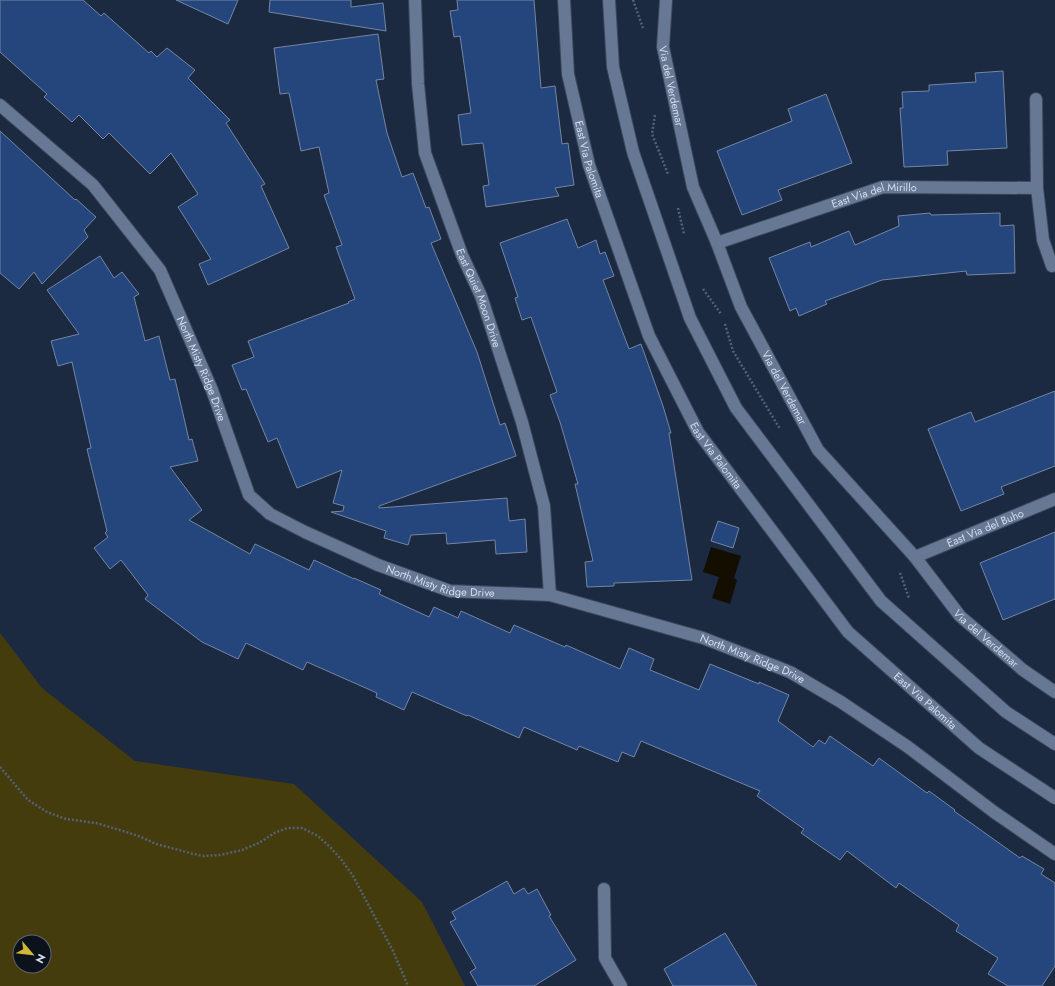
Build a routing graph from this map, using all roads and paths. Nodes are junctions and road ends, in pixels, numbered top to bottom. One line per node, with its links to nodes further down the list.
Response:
1 (416, 0): 12 (street, East Quiet Moon Drive)
2 (564, 0): 16 (street, East Via Palomita)
3 (609, 0): 14 (street)
4 (666, 0): 8 (street, Via del Verdemar)
5 (1036, 99): 7 (street)
6 (0, 105): 12 (street, North Misty Ridge Drive)
7 (1037, 188): 8 (street, East Via del Mirillo); 9 (street)
8 (717, 243): 11 (street, Via del Verdemar)
9 (1052, 266)
10 (1055, 499): 11 (street, East Via del Buho)
11 (915, 557): 13 (street, Via del Verdemar)
12 (550, 595): 17 (street, North Misty Ridge Drive)
13 (1055, 692)
14 (1055, 744)
15 (0, 767): 19 (path)
16 (1055, 798)
17 (1055, 854)
18 (604, 889): 20 (street)
19 (408, 986)
20 (621, 986)

